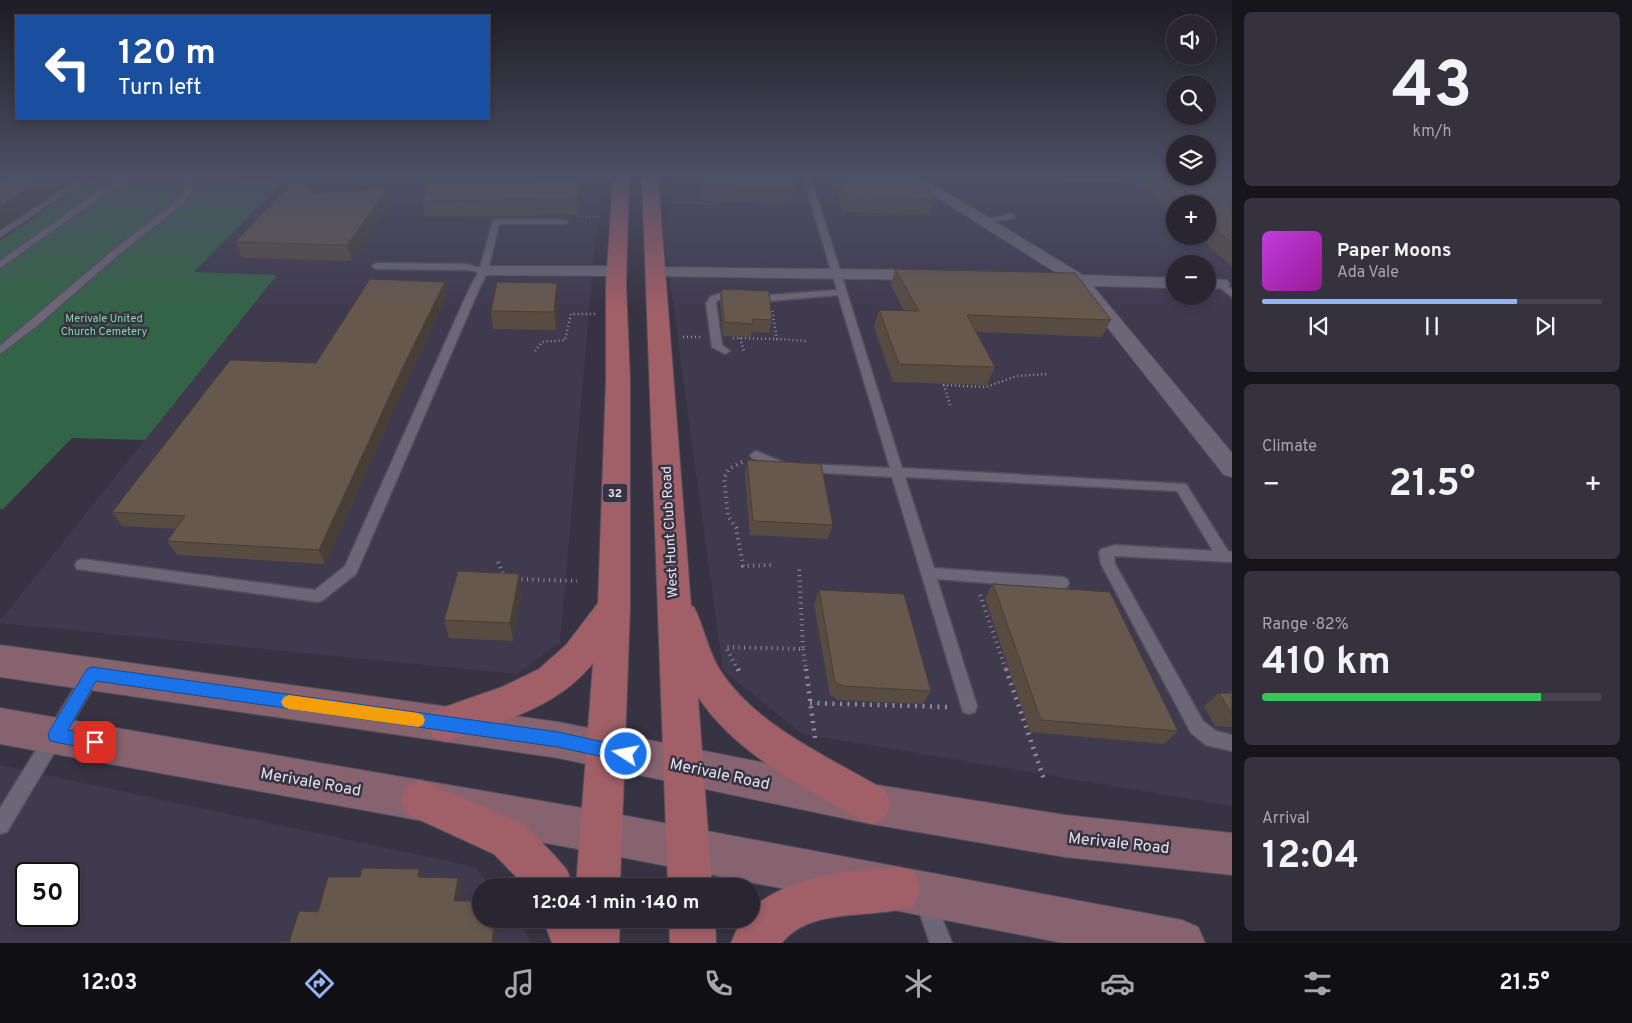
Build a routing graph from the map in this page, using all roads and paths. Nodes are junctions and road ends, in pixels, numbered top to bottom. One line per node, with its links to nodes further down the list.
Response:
1 (20, 222): 9 (lane)
2 (60, 222): 10 (lane)
3 (154, 222): 25 (lane)
4 (496, 222): 12 (lane)
5 (618, 222): 13 (main road, 32)
6 (652, 222): 14 (main road, West Hunt Club Road)
7 (821, 222): 15 (lane)
8 (982, 222): 18 (street)
9 (0, 235)
10 (0, 265)
11 (376, 266): 12 (lane)
12 (484, 271): 13 (street); 36 (lane)
13 (617, 271): 14 (main road); 46 (main road, 32)
14 (654, 272): 15 (street); 45 (main road, West Hunt Club Road)
15 (837, 274): 16 (street); 20 (lane)
16 (944, 276)
17 (1028, 278): 18 (street)
18 (1078, 279): 19 (street); 32 (street)
19 (1166, 283)
20 (843, 292): 21 (lane); 33 (lane)
21 (770, 298): 24 (path); 27 (lane)
22 (599, 314): 26 (path)
23 (740, 338): 28 (path)
24 (806, 341)
25 (0, 351)
26 (534, 351)
27 (725, 351)
28 (744, 351)
29 (1047, 374): 30 (path)
30 (950, 405)
31 (756, 455): 33 (lane); 37 (path)
32 (1232, 468)
33 (897, 472): 34 (lane); 39 (lane)
34 (1228, 557): 57 (lane)
35 (498, 562): 41 (path)
36 (82, 565)
37 (772, 565)
38 (799, 567): 47 (path)
39 (928, 572): 40 (lane); 52 (lane)
40 (996, 578): 44 (lane); 60 (path)
41 (505, 579)
42 (514, 579): 43 (path)
43 (577, 581)
44 (1062, 584)
45 (673, 594): 59 (main road, West Hunt Club Road); 62 (main road)
46 (614, 607): 53 (main road); 58 (main road, 32)
47 (803, 649): 50 (path); 51 (path)
48 (0, 661): 49 (main road, Merivale Road)
49 (92, 674): 53 (main road, Merivale Road); 55 (lane)
50 (742, 678)
51 (810, 703): 52 (path); 56 (path)
52 (969, 706)
53 (446, 724): 58 (main road, Merivale Road)
54 (0, 726): 55 (main road, Merivale Road)
55 (56, 735): 61 (main road, Merivale Road); 63 (lane)
56 (807, 736)
57 (1232, 743)
58 (606, 751): 59 (main road, Merivale Road); 64 (main road, 32)
59 (684, 766): 62 (main road, Merivale Road); 66 (main road, West Hunt Club Road)
60 (1045, 782)
61 (421, 800): 64 (main road, Merivale Road); 67 (main road)
62 (871, 804): 65 (main road, Merivale Road)
63 (0, 825)
64 (600, 832): 66 (main road, Merivale Road); 68 (main road, 32)
65 (1232, 854)
66 (689, 868): 69 (main road, Merivale Road)
67 (545, 878)
68 (598, 878)
69 (911, 891): 73 (main road, Merivale Road); 77 (main road); 78 (lane)
70 (569, 928): 74 (main road)
71 (597, 928): 75 (main road)
72 (692, 928): 76 (main road)
73 (1114, 936): 79 (main road, Merivale Road)
74 (575, 943)
75 (596, 943)
76 (693, 943)
77 (754, 943)
78 (941, 943)
79 (1182, 943)

